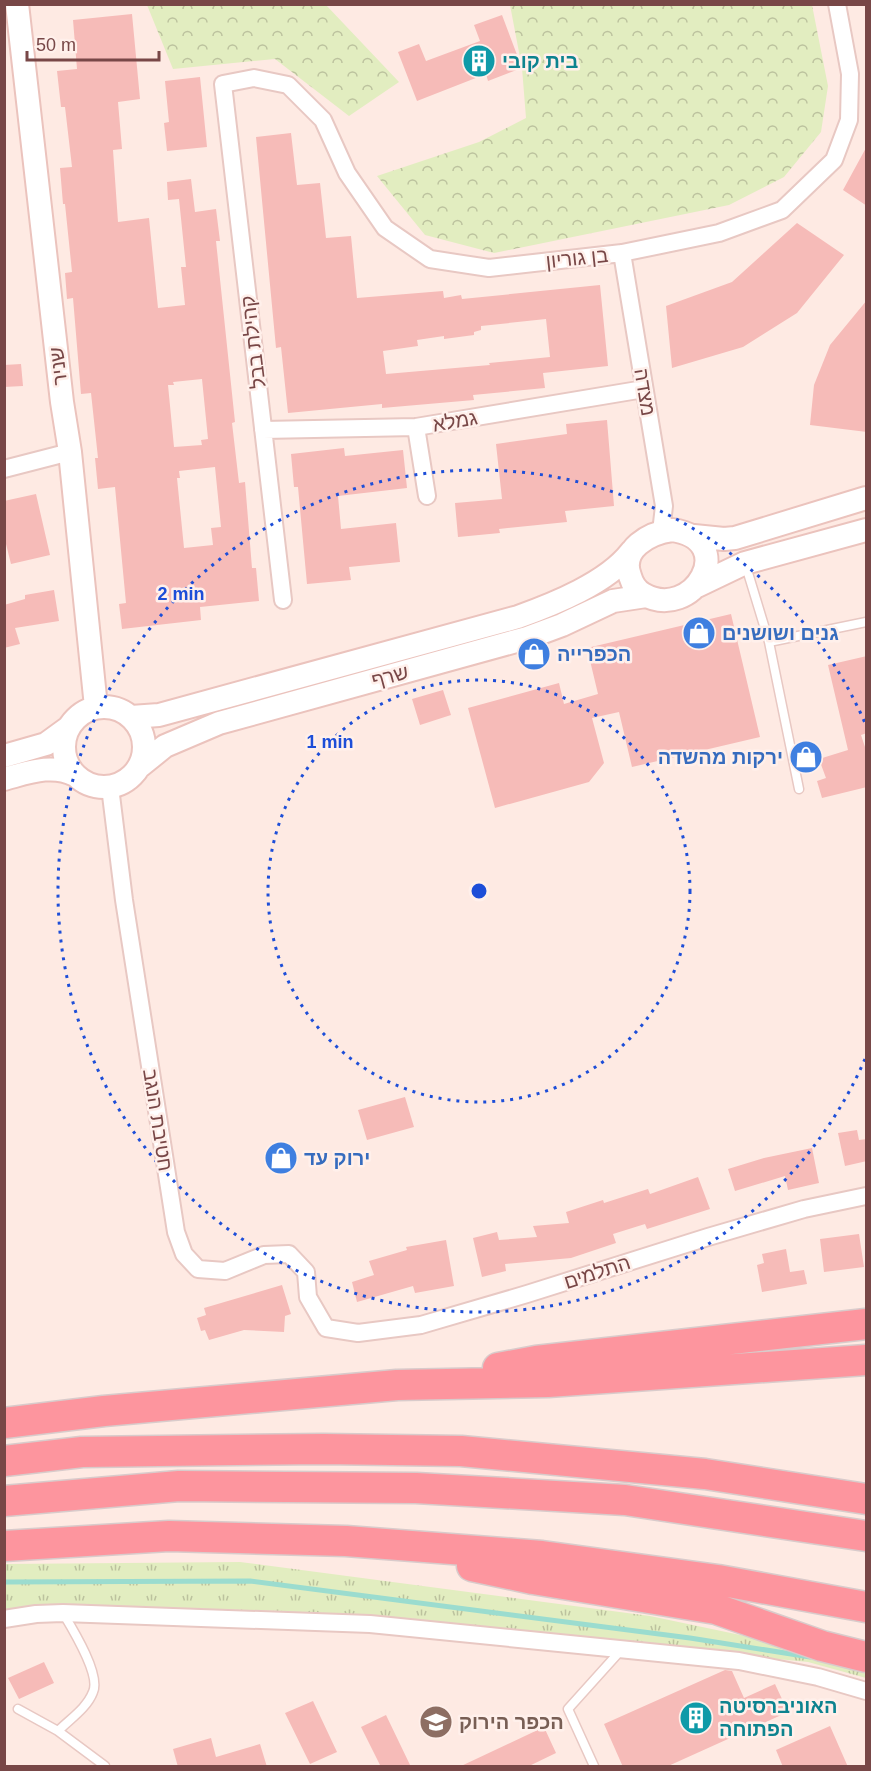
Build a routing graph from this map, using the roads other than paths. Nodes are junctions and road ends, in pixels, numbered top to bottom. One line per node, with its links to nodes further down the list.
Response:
1 (837, 4): 4 (street, בן גוריון)
2 (14, 19): 8 (street, שניר)
3 (223, 84): 4 (street, בן גוריון); 7 (street, קהילת בבל)
4 (622, 253): 5 (street, מצדה)
5 (644, 389): 6 (street, גמלא); 13 (street, מצדה)
6 (416, 427): 7 (street, גמלא); 10 (street)
7 (263, 430): 19 (street, קהילת בבל)
8 (70, 452): 9 (street); 22 (street, שניר)
9 (4, 469)
10 (427, 495)
11 (867, 498): 14 (street)
12 (867, 530): 16 (street)
13 (661, 531): 14 (street); 15 (street)
14 (694, 536): 17 (street)
15 (631, 552): 18 (street); 23 (street, שרף)
16 (745, 563): 17 (street); 21 (lane)
17 (697, 586): 18 (street)
18 (646, 596): 26 (street, שרף)
19 (283, 600)
20 (867, 622): 21 (lane)
21 (770, 642): 30 (lane)
22 (96, 707): 23 (street); 24 (street)
23 (131, 717): 26 (street)
24 (68, 728): 25 (street); 27 (street)
25 (4, 756)
26 (139, 767): 29 (street)
27 (75, 775): 28 (street); 29 (street)
28 (4, 779)
29 (110, 787): 33 (street, חטיבת הנגב)
30 (799, 789)
31 (867, 1196): 33 (street, התלמים)
32 (867, 1324): 35 (highway)
33 (326, 1328)
34 (867, 1360): 35 (highway)
35 (397, 1385): 36 (highway)
36 (4, 1423)
37 (4, 1461): 38 (highway)
38 (867, 1499)
39 (4, 1501): 40 (highway)
40 (867, 1536)
41 (346, 1540): 42 (highway); 43 (highway); 44 (highway)
42 (4, 1546)
43 (867, 1607)
44 (716, 1609): 47 (highway); 49 (highway)
45 (63, 1613): 46 (street); 48 (street); 52 (lane)
46 (4, 1619)
47 (867, 1637)
48 (622, 1649): 50 (street); 54 (lane)
49 (867, 1657)
50 (867, 1691)
51 (18, 1709): 52 (lane)
52 (58, 1731): 53 (lane)
53 (105, 1767)
54 (594, 1767)

